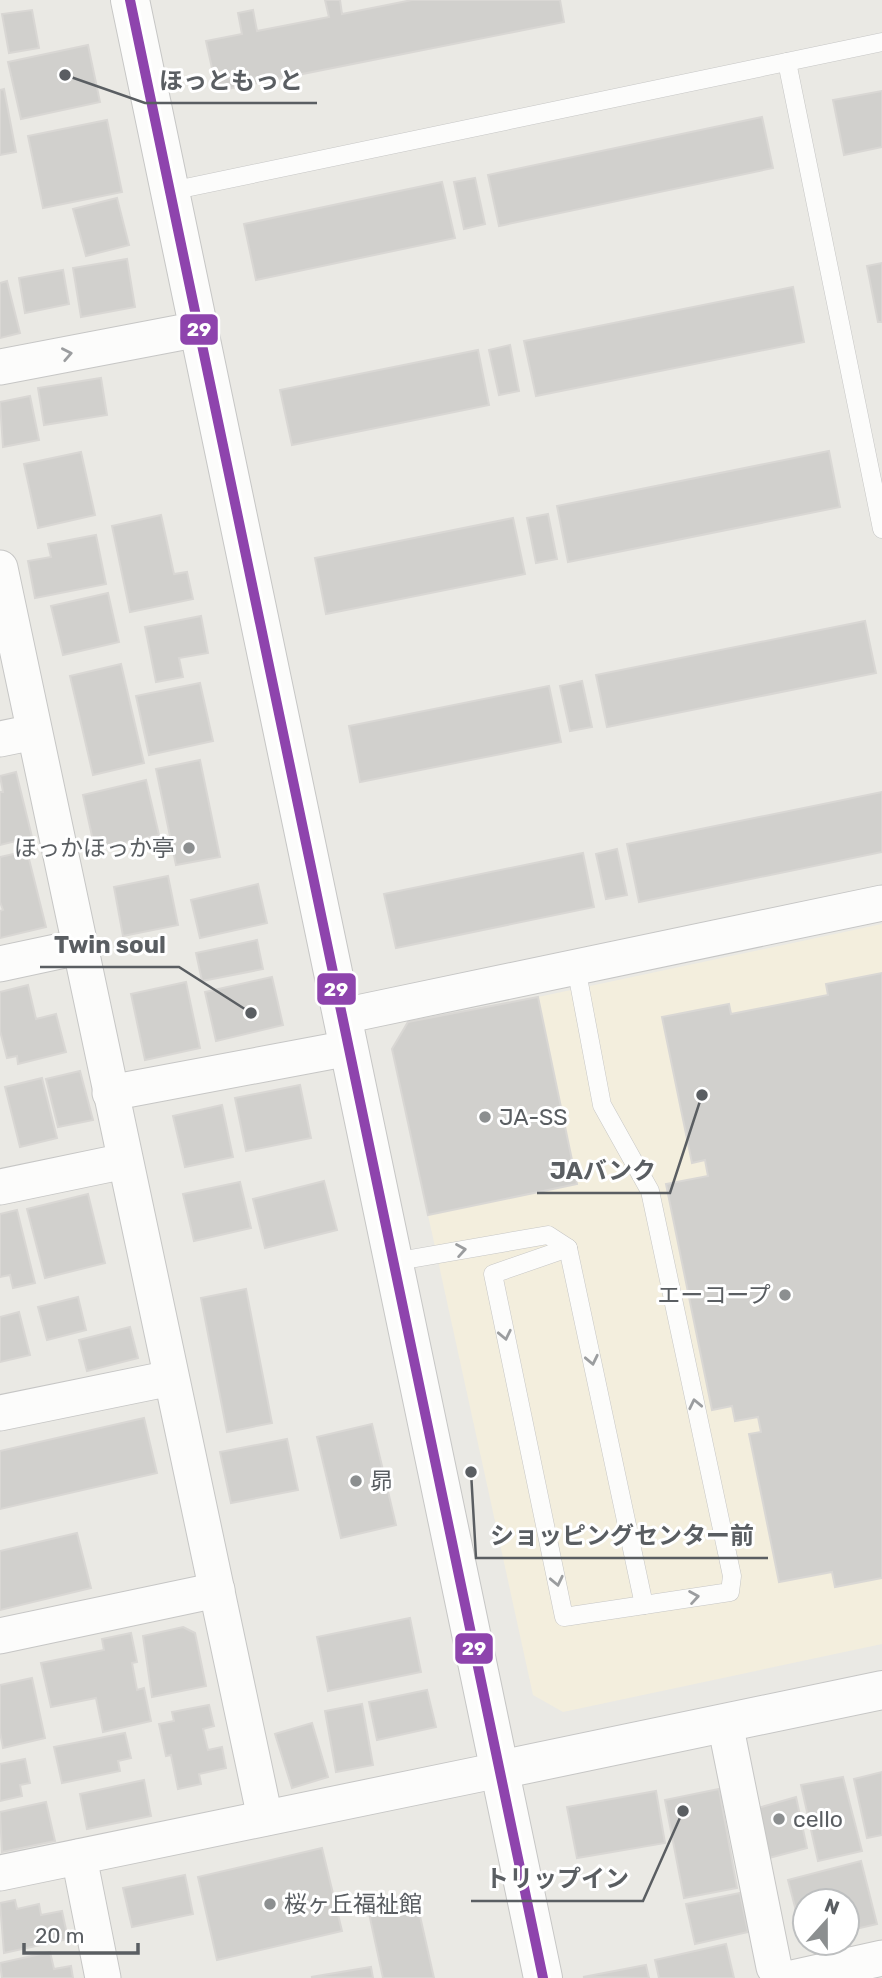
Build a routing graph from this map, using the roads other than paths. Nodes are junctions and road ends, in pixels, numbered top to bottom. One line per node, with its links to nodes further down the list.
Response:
1 (130, 0): 4 (street)
2 (882, 42): 3 (lane)
3 (787, 62): 4 (lane); 7 (lane)
4 (171, 191): 5 (street)
5 (199, 329): 6 (street, one-way to 5); 15 (street)
6 (0, 367)
7 (882, 528)
8 (0, 568): 9 (street)
9 (34, 732): 10 (street); 12 (street)
10 (0, 739)
11 (882, 903): 14 (street)
12 (79, 947): 13 (street); 16 (street)
13 (0, 964)
14 (576, 967): 15 (street); 24 (lane, one-way to 14)
15 (346, 1032): 16 (street); 20 (street)
16 (110, 1093): 17 (street)
17 (125, 1161): 18 (street); 21 (street)
18 (0, 1187)
19 (568, 1248): 20 (lane, one-way to 19); 24 (lane, one-way to 24); 24 (lane, one-way to 24)
20 (393, 1262): 28 (street)
21 (171, 1378): 22 (street); 23 (street)
22 (0, 1413)
23 (217, 1590): 25 (street); 29 (street)
24 (644, 1605)
25 (0, 1636)
26 (882, 1690): 27 (street)
27 (725, 1723): 28 (street); 35 (street)
28 (499, 1770): 29 (street); 34 (street)
29 (265, 1818): 30 (street)
30 (79, 1857): 31 (street); 33 (street)
31 (0, 1873)
32 (882, 1958): 36 (street)
33 (103, 1978)
34 (543, 1978)
35 (781, 1978)
36 (792, 1978)

